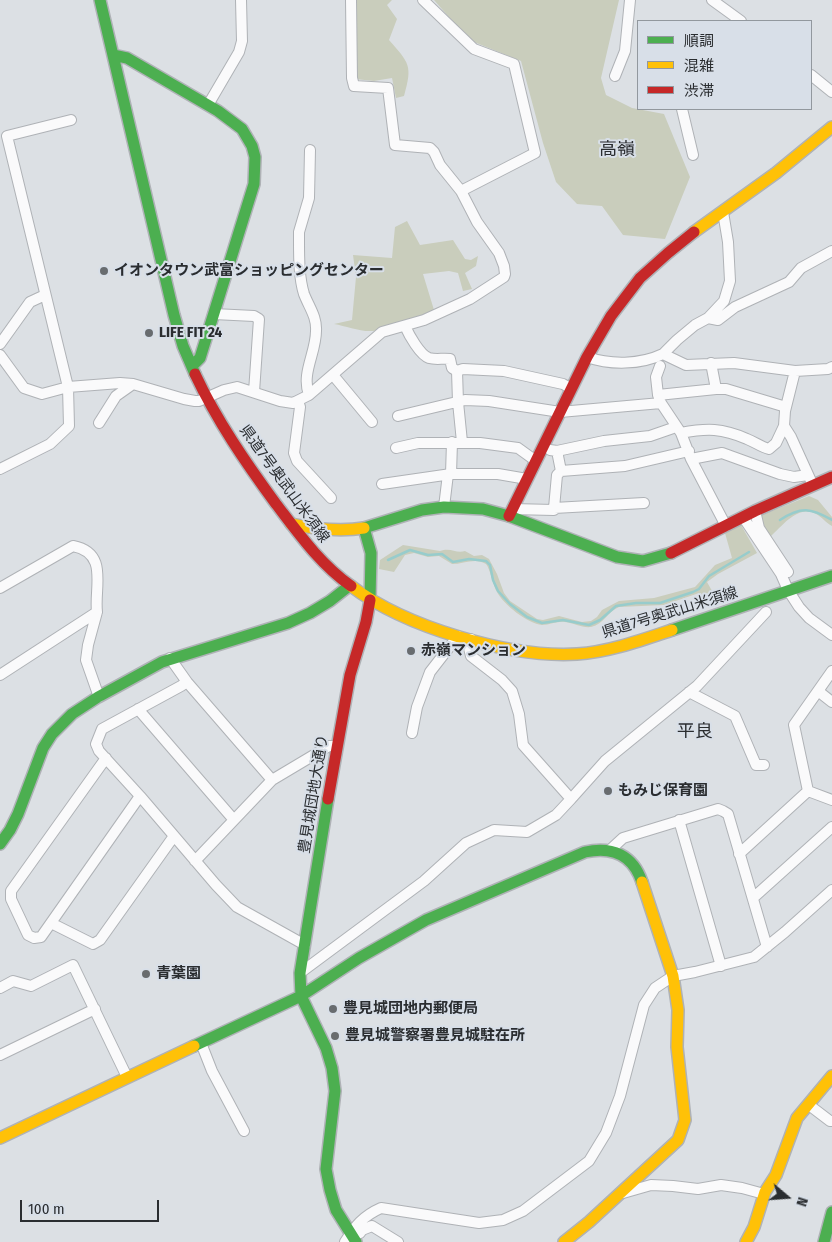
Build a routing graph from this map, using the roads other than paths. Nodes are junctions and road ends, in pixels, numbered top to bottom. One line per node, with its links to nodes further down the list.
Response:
1 (100, 0): 8 (main road, 県道7号奥武山米須線)
2 (241, 0): 12 (street)
3 (351, 0): 18 (street)
4 (423, 0): 18 (street)
5 (630, 0): 9 (street)
6 (712, 0): 7 (street)
7 (740, 20)
8 (113, 55): 12 (main road); 30 (main road, 県道7号奥武山米須線)
9 (615, 76)
10 (812, 77): 11 (street)
11 (832, 92)
12 (208, 105): 22 (main road)
13 (682, 110): 17 (street)
14 (71, 120): 21 (street)
15 (832, 127): 19 (main road)
16 (310, 150): 41 (street)
17 (694, 155)
18 (461, 191): 24 (street)
19 (723, 212): 23 (street); 28 (main road)
20 (832, 251): 23 (street)
21 (45, 295): 25 (street); 37 (street)
22 (214, 314): 30 (main road); 40 (street)
23 (708, 318): 26 (street)
24 (405, 326): 33 (street); 35 (street)
25 (0, 344)
26 (663, 354): 28 (street); 29 (street)
27 (0, 355): 37 (street)
28 (587, 357): 38 (main road)
29 (711, 363): 34 (street); 39 (street)
30 (192, 366): 42 (main road, 県道7号奥武山米須線)
31 (660, 366): 43 (street)
32 (832, 366): 34 (street)
33 (457, 371): 38 (street); 45 (street)
34 (796, 371): 46 (street)
35 (333, 375): 41 (street); 49 (street)
36 (133, 384): 37 (street); 42 (street); 50 (street)
37 (68, 387): 59 (street)
38 (570, 388): 47 (main road)
39 (716, 388): 43 (street); 46 (street)
40 (254, 392): 42 (street); 44 (street)
41 (309, 395): 44 (street)
42 (206, 398): 73 (main road, 県道7号奥武山米須線)
43 (659, 399): 47 (street); 52 (street)
44 (298, 401): 66 (street)
45 (458, 402): 47 (street); 48 (street); 53 (street)
46 (786, 407): 51 (street)
47 (560, 412): 54 (main road)
48 (398, 416)
49 (372, 422)
50 (99, 423)
51 (784, 426): 52 (street); 64 (street)
52 (678, 430): 56 (street); 57 (street)
53 (457, 442): 55 (street); 58 (street); 61 (street)
54 (543, 447): 56 (street); 58 (main road)
55 (396, 448)
56 (557, 451): 60 (street)
57 (690, 455): 60 (street); 64 (street); 74 (street)
58 (536, 461): 63 (main road)
59 (0, 468)
60 (561, 471): 69 (street)
61 (449, 474): 63 (street); 65 (street); 68 (street)
62 (832, 478): 64 (main road)
63 (526, 479): 71 (main road)
64 (811, 480): 70 (main road)
65 (382, 484)
66 (331, 498)
67 (644, 504): 69 (street)
68 (444, 507): 71 (main road); 75 (main road)
69 (554, 508): 71 (street)
70 (755, 511): 72 (main road); 76 (street)
71 (510, 512): 74 (main road)
72 (743, 517): 74 (main road); 80 (street)
73 (291, 524): 75 (main road); 78 (main road, 県道7号奥武山米須線)
74 (726, 526)
75 (364, 528): 81 (main road, 豊見城団地大通り)
76 (788, 572)
77 (832, 576): 80 (main road, 県道7号奥武山米須線)
78 (349, 586): 81 (main road, 県道7号奥武山米須線); 87 (main road)
79 (0, 588): 82 (street)
80 (788, 590): 84 (street); 86 (main road, 県道7号奥武山米須線)
81 (370, 600): 85 (main road, 県道7号奥武山米須線); 97 (main road, 豊見城団地大通り)
82 (97, 612): 89 (street); 93 (street)
83 (766, 612): 92 (street)
84 (832, 635)
85 (458, 636): 86 (main road, 県道7号奥武山米須線); 96 (street)
86 (471, 639): 103 (street)
87 (170, 658): 90 (street); 93 (main road)
88 (832, 671): 91 (street)
89 (0, 674)
90 (187, 682): 95 (street); 100 (street)
91 (818, 691): 94 (street); 101 (street)
92 (689, 692): 99 (street); 103 (street)
93 (99, 697): 109 (main road)
94 (832, 702)
95 (138, 709): 98 (street); 105 (street)
96 (412, 733)
97 (337, 746): 100 (street); 116 (main road, 豊見城団地大通り)
98 (106, 758): 102 (street); 115 (street)
99 (764, 765)
100 (272, 780): 105 (street)
101 (808, 791): 104 (street); 111 (street)
102 (140, 796): 108 (street); 115 (street)
103 (571, 799): 119 (street)
104 (832, 800)
105 (234, 820): 112 (street)
106 (679, 820): 110 (street); 111 (street); 118 (street)
107 (832, 827): 114 (street)
108 (174, 836): 112 (street); 115 (street)
109 (0, 844)
110 (610, 850): 120 (main road); 122 (main road)
111 (739, 854): 114 (street)
112 (195, 860): 116 (street)
113 (832, 890): 117 (street)
114 (753, 898): 117 (street)
115 (51, 923)
116 (305, 945): 119 (main road, 豊見城団地大通り)
117 (767, 947): 118 (street)
118 (721, 966): 120 (street)
119 (300, 973): 122 (main road, 豊見城団地大通り)
120 (673, 976): 132 (main road); 135 (street)
121 (0, 988): 123 (street)
122 (301, 996): 124 (main road); 135 (main road)
123 (95, 1010): 125 (street); 127 (street)
124 (201, 1043): 127 (main road); 130 (street)
125 (0, 1055)
126 (832, 1076): 128 (main road)
127 (127, 1077): 131 (main road)
128 (809, 1105): 129 (street); 133 (main road)
129 (832, 1122)
130 (244, 1131)
131 (0, 1138)
132 (617, 1194): 133 (street); 137 (main road)
133 (764, 1194): 138 (main road)
134 (832, 1212): 139 (main road)
135 (353, 1238): 136 (street)
136 (398, 1242)
137 (564, 1242)
138 (746, 1242)
139 (824, 1242)

